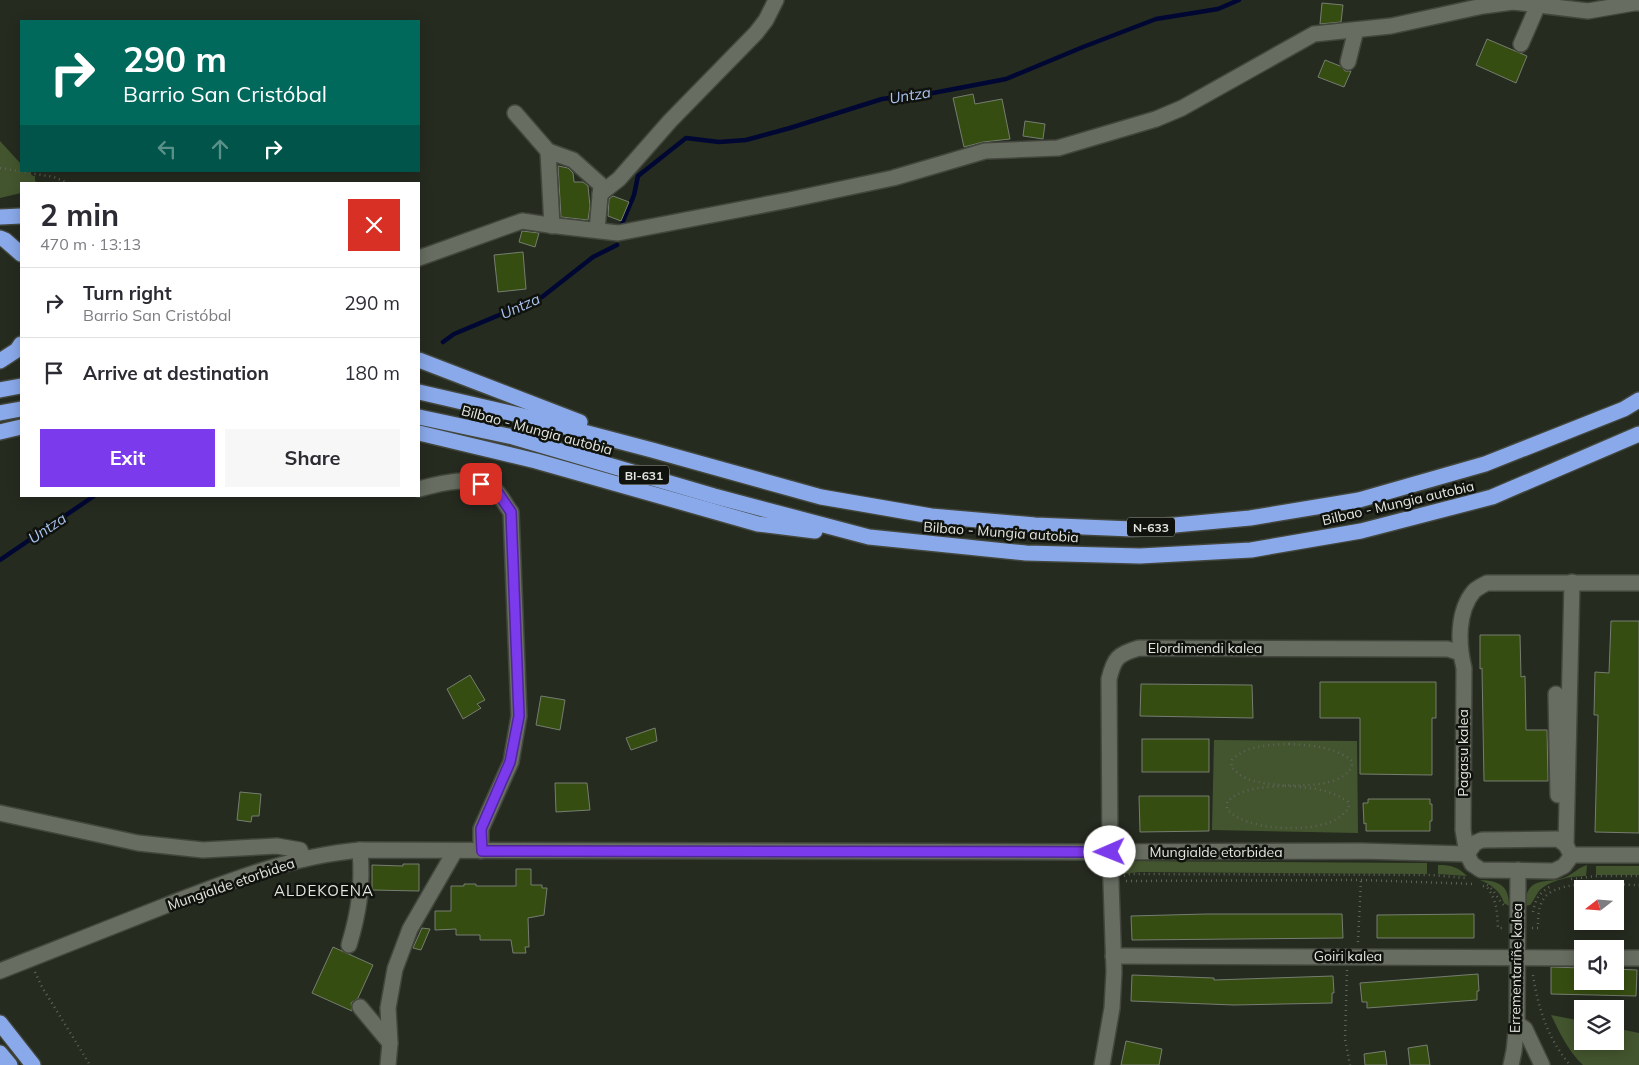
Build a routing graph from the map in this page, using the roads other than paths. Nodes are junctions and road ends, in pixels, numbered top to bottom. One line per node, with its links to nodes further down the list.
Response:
1 (776, 0): 10 (street)
2 (1512, 1): 4 (street); 5 (street)
3 (1639, 3): 4 (street)
4 (1538, 5): 6 (street)
5 (1356, 30): 7 (street); 14 (street)
6 (1521, 44)
7 (1348, 62)
8 (515, 112): 9 (street)
9 (548, 151): 10 (street); 13 (street)
10 (600, 194): 14 (street)
11 (20, 216): 12 (highway)
12 (0, 217)
13 (552, 226): 14 (street); 17 (street)
14 (597, 230)
15 (0, 238): 16 (highway)
16 (20, 253)
17 (420, 258)
18 (20, 346): 20 (highway)
19 (420, 360): 32 (highway)
20 (0, 361)
21 (20, 386): 22 (highway)
22 (0, 390)
23 (420, 392): 32 (highway, Bilbao - Mungia autobia / BI-631)
24 (1639, 400): 32 (highway, Bilbao - Mungia autobia / N-633)
25 (20, 409): 26 (highway)
26 (0, 413)
27 (420, 416): 34 (highway, Bilbao - Mungia autobia / BI-631)
28 (20, 427): 29 (highway)
29 (0, 432)
30 (420, 433): 34 (highway, N-633)
31 (1639, 434): 34 (highway, Bilbao - Mungia autobia / N-633)
32 (652, 450)
33 (420, 489): 43 (street)
34 (869, 537)
35 (1572, 582): 36 (street, Pagasu kalea); 37 (street, Pagasu kalea); 40 (street)
36 (1639, 583)
37 (1460, 653): 44 (street, Elordimendi kalea); 45 (street, Pagasu kalea)
38 (1556, 694): 40 (street)
39 (0, 813): 47 (street)
40 (1565, 846): 45 (street); 46 (street); 48 (street)
41 (360, 850): 42 (street, Mungialde etorbidea); 47 (street, Mungialde etorbidea); 49 (street)
42 (455, 851): 43 (street, Mungialde etorbidea); 59 (street)
43 (482, 851): 44 (street, Mungialde etorbidea)
44 (1110, 852): 45 (street, Mungialde etorbidea); 50 (street, Elordimendi kalea)
45 (1467, 854): 48 (street)
46 (1639, 855)
47 (304, 859): 55 (street, Mungialde etorbidea)
48 (1518, 870): 51 (street, Errementariñe kalea)
49 (349, 945)
50 (1113, 956): 51 (street, Goiri kalea); 64 (street, Elordimendi kalea)
51 (1517, 958): 52 (street, Goiri kalea); 58 (street, Errementariñe kalea)
52 (1574, 958)
53 (1624, 958): 54 (street)
54 (1639, 958)
55 (0, 971)
56 (360, 1008): 59 (street)
57 (0, 1023): 62 (highway)
58 (1517, 1023): 65 (street, Errementariñe kalea); 66 (street)
59 (390, 1043): 63 (street)
60 (0, 1053): 61 (highway)
61 (10, 1065)
62 (33, 1065)
63 (388, 1065)
64 (1102, 1065)
65 (1511, 1065)
66 (1542, 1065)

